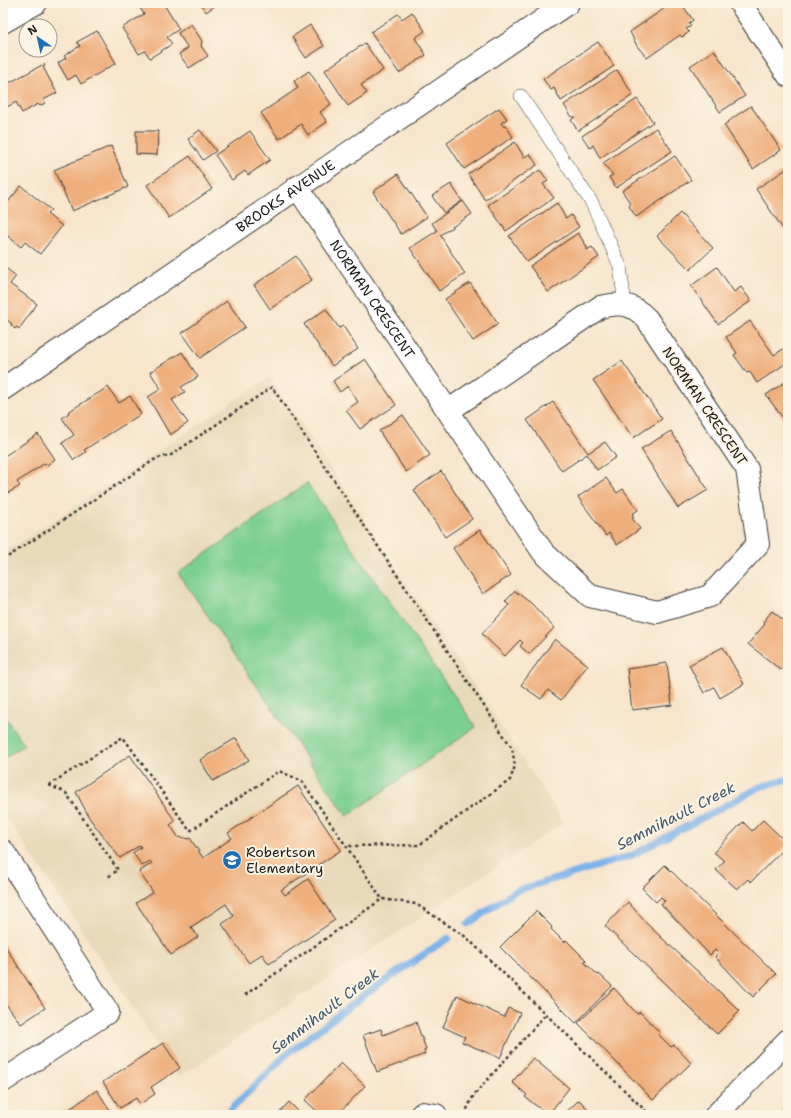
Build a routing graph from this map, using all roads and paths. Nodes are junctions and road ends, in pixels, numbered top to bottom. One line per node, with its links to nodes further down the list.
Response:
1 (36, 3): 4 (street)
2 (568, 3): 7 (street, BROOKS AVENUE)
3 (740, 3): 5 (street)
4 (3, 22)
5 (788, 75)
6 (520, 96): 8 (lane)
7 (297, 187): 9 (street, BROOKS AVENUE); 10 (street, NORMAN CRESCENT)
8 (625, 304): 10 (street); 10 (street, NORMAN CRESCENT)
9 (3, 389)
10 (448, 411)
11 (3, 560): 12 (path)
12 (347, 846): 14 (path); 15 (path)
13 (3, 851): 19 (street)
14 (108, 877)
15 (382, 899): 16 (path); 17 (path)
16 (245, 995)
17 (546, 1014): 22 (path); 23 (path)
18 (788, 1040): 24 (street)
19 (3, 1081)
20 (421, 1115): 21 (street)
21 (436, 1115)
22 (464, 1115)
23 (650, 1115)
24 (716, 1115)

